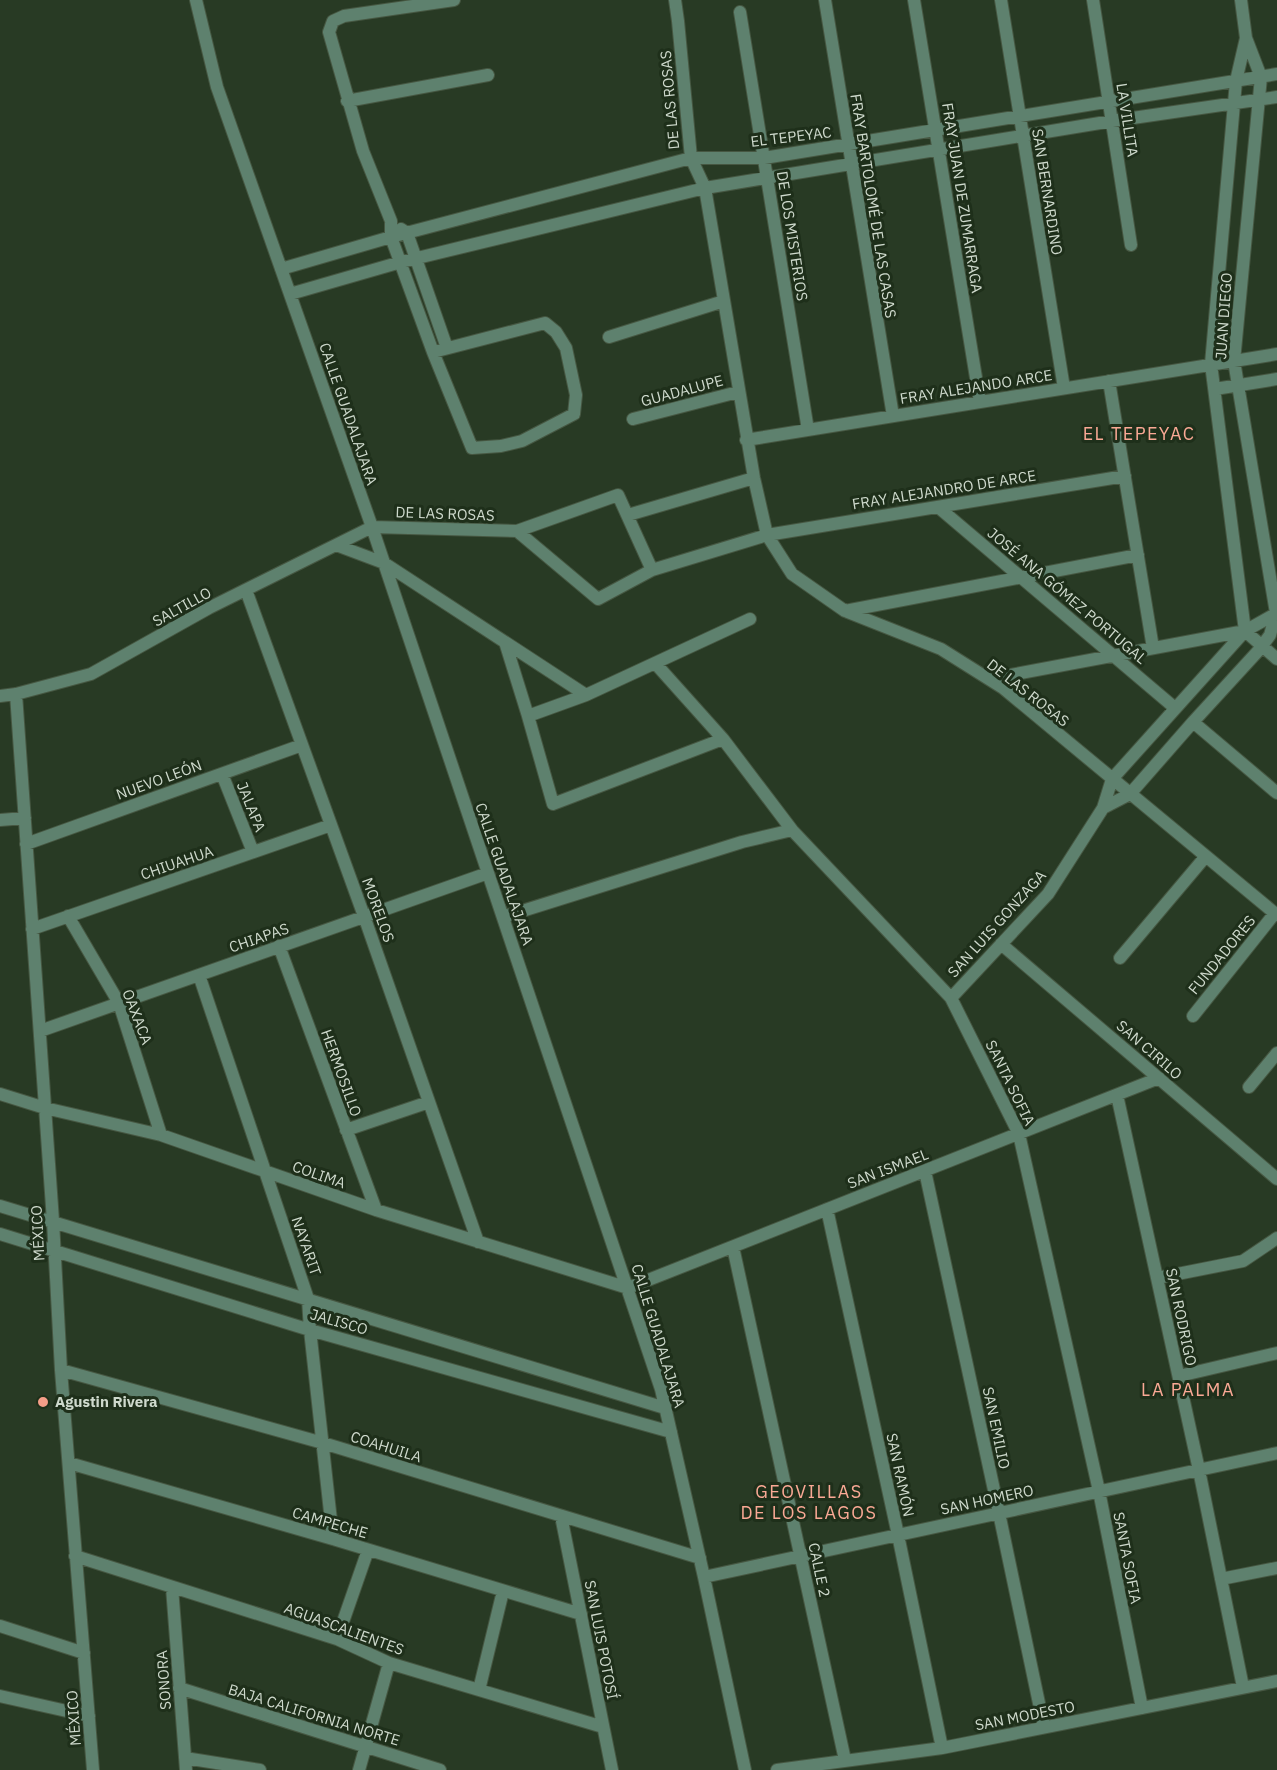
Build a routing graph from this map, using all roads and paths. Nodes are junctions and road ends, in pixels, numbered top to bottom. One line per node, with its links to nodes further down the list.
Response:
1 (196, 0): 37 (street, CALLE GUADALAJARA)
2 (454, 0): 17 (street)
3 (675, 0): 26 (street, DE LAS ROSAS)
4 (825, 0): 24 (street, FRAY BARTOLOMÉ DE LAS CASAS)
5 (915, 0): 22 (street, FRAY JUAN DE ZUMARRAGA)
6 (1001, 0): 20 (street, SAN BERNARDINO)
7 (1093, 0): 18 (street, LA VILLITA)
8 (1241, 0): 10 (street, JUAN DIEGO)
9 (740, 12): 27 (street, DE LOS MISTERIOS)
10 (1246, 38): 13 (street, JUAN DIEGO); 14 (street, JUAN DIEGO)
11 (1277, 74): 13 (street, EL TEPEYAC)
12 (488, 75): 17 (street)
13 (1261, 77): 14 (street, EL TEPEYAC); 16 (street, JUAN DIEGO)
14 (1236, 81): 18 (street, EL TEPEYAC); 19 (street, JUAN DIEGO)
15 (1277, 98): 16 (street)
16 (1259, 100): 19 (street); 44 (street, JUAN DIEGO)
17 (347, 101): 31 (street)
18 (1109, 102): 20 (street, EL TEPEYAC); 21 (street, LA VILLITA)
19 (1234, 105): 21 (street); 45 (street, JUAN DIEGO)
20 (1020, 116): 22 (street, EL TEPEYAC); 23 (street, SAN BERNARDINO)
21 (1112, 121): 23 (street); 34 (street, LA VILLITA)
22 (936, 130): 24 (street, EL TEPEYAC); 25 (street, FRAY JUAN DE ZUMARRAGA)
23 (1023, 136): 25 (street); 49 (street, SAN BERNARDINO)
24 (848, 145): 27 (street, EL TEPEYAC); 28 (street, FRAY BARTOLOMÉ DE LAS CASAS)
25 (939, 150): 28 (street); 52 (street, FRAY JUAN DE ZUMARRAGA)
26 (691, 158): 27 (street, EL TEPEYAC); 30 (street, DE LAS ROSAS); 32 (street, EL TEPEYAC)
27 (764, 158): 29 (street, DE LOS MISTERIOS)
28 (852, 164): 29 (street); 53 (street, FRAY BARTOLOMÉ DE LAS CASAS)
29 (767, 178): 30 (street); 55 (street, DE LOS MISTERIOS)
30 (705, 188): 35 (street); 39 (street, DE LAS ROSAS)
31 (391, 221): 32 (street); 33 (street)
32 (407, 233): 33 (street, EL TEPEYAC); 35 (street)
33 (391, 237): 36 (street); 37 (street, EL TEPEYAC)
34 (1131, 245)
35 (415, 258): 36 (street); 41 (street)
36 (401, 262): 38 (street); 42 (street)
37 (281, 269): 38 (street, CALLE GUADALAJARA)
38 (290, 294): 61 (street, CALLE GUADALAJARA)
39 (724, 301): 40 (street); 51 (street, DE LAS ROSAS)
40 (609, 337)
41 (447, 348): 42 (street); 42 (street)
42 (433, 352)
43 (1277, 354): 44 (street, FRAY ALEJANDO ARCE)
44 (1234, 361): 45 (street, FRAY ALEJANDO ARCE); 48 (street, JUAN DIEGO)
45 (1211, 364): 47 (street, FRAY ALEJANDO ARCE); 50 (street, JUAN DIEGO)
46 (1277, 379): 48 (street)
47 (1108, 381): 49 (street, FRAY ALEJANDO ARCE); 57 (street)
48 (1238, 386): 50 (street); 71 (street, JUAN DIEGO)
49 (1064, 388): 52 (street, FRAY ALEJANDO ARCE)
50 (1215, 389): 73 (street, JUAN DIEGO)
51 (738, 392): 54 (street, GUADALUPE); 56 (street, DE LAS ROSAS)
52 (980, 402): 53 (street, FRAY ALEJANDO ARCE)
53 (892, 416): 55 (street, FRAY ALEJANDO ARCE)
54 (633, 419)
55 (808, 430): 56 (street, FRAY ALEJANDO ARCE)
56 (746, 440): 58 (street, DE LAS ROSAS)
57 (1125, 476): 59 (street, FRAY ALEJANDRO DE ARCE); 65 (street)
58 (754, 478): 60 (street); 63 (street, DE LAS ROSAS)
59 (938, 507): 63 (street, FRAY ALEJANDRO DE ARCE); 68 (street, JOSÉ ANA GÓMEZ PORTUGAL)
60 (628, 515): 62 (street, DE LAS ROSAS); 67 (street, DE LAS ROSAS)
61 (372, 527): 62 (street, DE LAS ROSAS); 64 (street, SALTILLO); 66 (street, CALLE GUADALAJARA)
62 (517, 531): 67 (street)
63 (767, 535): 67 (street, FRAY ALEJANDRO DE ARCE); 70 (street, DE LAS ROSAS)
64 (336, 545): 66 (street); 69 (street, SALTILLO)
65 (1138, 555): 68 (street); 76 (street)
66 (384, 563): 74 (street); 101 (street, CALLE GUADALAJARA)
67 (652, 570)
68 (1021, 576): 70 (street); 77 (street, JOSÉ ANA GÓMEZ PORTUGAL)
69 (246, 590): 81 (street, SALTILLO); 88 (street, MORELOS)
70 (845, 611): 80 (street, DE LAS ROSAS)
71 (1276, 613): 73 (street); 75 (street, JUAN DIEGO)
72 (750, 619): 79 (street)
73 (1245, 631): 75 (street); 76 (street); 84 (street, SAN LUIS GONZAGA)
74 (505, 642): 82 (street); 85 (street)
75 (1263, 646): 78 (street); 86 (street, JUAN DIEGO)
76 (1153, 648): 77 (street)
77 (1114, 655): 80 (street); 84 (street, JOSÉ ANA GÓMEZ PORTUGAL)
78 (1277, 659)
79 (655, 663): 82 (street); 87 (street, SANTA SOFIA)
80 (989, 680): 90 (street, DE LAS ROSAS)
81 (16, 694): 83 (street, SALTILLO); 94 (street, MÉXICO)
82 (586, 695): 85 (street)
83 (0, 696)
84 (1175, 708): 90 (street, SAN LUIS GONZAGA)
85 (528, 716): 87 (street)
86 (1193, 722): 91 (street); 92 (street, JUAN DIEGO)
87 (723, 739): 97 (street, SANTA SOFIA)
88 (302, 745): 89 (street, NUEVO LEÓN); 96 (street, MORELOS)
89 (222, 774): 98 (street, NUEVO LEÓN); 99 (street, JALAPA)
90 (1112, 779): 92 (street, DE LAS ROSAS); 93 (street, SAN LUIS GONZAGA)
91 (1277, 793)
92 (1130, 794): 93 (street, SAN LUIS GONZAGA); 100 (street, DE LAS ROSAS)
93 (1103, 808): 107 (street, SAN LUIS GONZAGA)
94 (25, 818): 95 (street); 98 (street, MÉXICO)
95 (0, 820)
96 (331, 825): 99 (street, CHIUAHUA); 104 (street, MORELOS)
97 (792, 830): 105 (street); 111 (street, SANTA SOFIA)
98 (26, 844): 106 (street, MÉXICO)
99 (254, 852): 103 (street, CHIUAHUA)
100 (1206, 856): 102 (street, DE LAS ROSAS); 109 (street)
101 (488, 873): 104 (street, CHIAPAS); 105 (street, CALLE GUADALAJARA)
102 (1276, 914): 113 (street, FUNDADORES)
103 (68, 916): 106 (street, CHIUAHUA); 112 (street, OAXACA)
104 (364, 916): 108 (street, CHIAPAS); 120 (street, MORELOS)
105 (503, 917): 138 (street, CALLE GUADALAJARA)
106 (32, 929): 114 (street, MÉXICO)
107 (1001, 944): 111 (street, SAN LUIS GONZAGA); 116 (street, SAN CIRILO)
108 (279, 946): 110 (street, CHIAPAS); 122 (street, HERMOSILLO)
109 (1120, 958)
110 (199, 975): 112 (street, CHIAPAS); 126 (street, NAYARIT)
111 (951, 998): 123 (street, SANTA SOFIA)
112 (119, 1003): 114 (street, CHIAPAS); 124 (street, OAXACA)
113 (1193, 1016)
114 (40, 1031): 121 (street, MÉXICO)
115 (1277, 1053): 117 (street)
116 (1159, 1078): 119 (street, SAN ISMAEL); 127 (street, SAN CIRILO)
117 (1249, 1087)
118 (0, 1094): 121 (street, COLIMA)
119 (1117, 1095): 123 (street, SAN ISMAEL); 137 (street, SAN RODRIGO)
120 (429, 1102): 122 (street); 134 (street, MORELOS)
121 (45, 1108): 124 (street, COLIMA); 131 (street, MÉXICO)
122 (346, 1130): 130 (street, HERMOSILLO)
123 (1019, 1134): 125 (street, SAN ISMAEL); 150 (street, SANTA SOFIA)
124 (161, 1135): 126 (street, COLIMA)
125 (925, 1171): 129 (street, SAN ISMAEL); 151 (street, SAN EMILIO)
126 (266, 1173): 130 (street, COLIMA); 139 (street, NAYARIT)
127 (1277, 1179)
128 (0, 1206): 131 (street, JALISCO)
129 (827, 1209): 135 (street, SAN ISMAEL); 153 (street, SAN RAMÓN)
130 (376, 1210): 134 (street, COLIMA)
131 (54, 1221): 136 (street, MÉXICO); 139 (street, JALISCO)
132 (0, 1234): 136 (street, JALISCO)
133 (1277, 1238): 137 (street)
134 (478, 1242): 138 (street, COLIMA)
135 (733, 1247): 138 (street, SAN ISMAEL); 157 (street, CALLE 2)
136 (54, 1250): 140 (street, JALISCO); 142 (street, MÉXICO)
137 (1157, 1278): 143 (street, SAN RODRIGO)
138 (628, 1288): 144 (street, CALLE GUADALAJARA)
139 (308, 1299): 140 (street, NAYARIT); 144 (street, JALISCO)
140 (310, 1329): 145 (street, JALISCO); 146 (street, NAYARIT)
141 (1277, 1353): 143 (street)
142 (61, 1370): 146 (street, COAHUILA); 148 (street, MÉXICO)
143 (1179, 1376): 149 (street, SAN RODRIGO)
144 (665, 1408): 145 (street, CALLE GUADALAJARA)
145 (671, 1432): 158 (street, CALLE GUADALAJARA)
146 (323, 1443): 152 (street, COAHUILA); 154 (street, NAYARIT)
147 (1277, 1453): 149 (street, SAN HOMERO)
148 (69, 1463): 154 (street, CAMPECHE); 156 (street, MÉXICO)
149 (1199, 1470): 150 (street, SAN HOMERO); 161 (street, SAN RODRIGO)
150 (1099, 1491): 151 (street, SAN HOMERO); 174 (street, SANTA SOFIA)
151 (999, 1513): 153 (street, SAN HOMERO); 177 (street, SAN EMILIO)
152 (561, 1516): 158 (street, COAHUILA); 164 (street, SAN LUIS POTOSÍ)
153 (898, 1535): 157 (street, SAN HOMERO); 179 (street, SAN RAMÓN)
154 (333, 1539): 155 (street, CAMPECHE)
155 (369, 1550): 163 (street, CAMPECHE); 166 (street)
156 (75, 1556): 162 (street, AGUASCALIENTES); 167 (street, MÉXICO)
157 (801, 1556): 160 (street, SAN HOMERO); 180 (street, CALLE 2)
158 (700, 1558): 160 (street, CALLE GUADALAJARA)
159 (1277, 1568): 161 (street)
160 (704, 1577): 187 (street, CALLE GUADALAJARA)
161 (1221, 1579): 171 (street, SAN RODRIGO)
162 (172, 1587): 166 (street, AGUASCALIENTES); 170 (street, SONORA)
163 (503, 1591): 164 (street, CAMPECHE); 172 (street)
164 (581, 1614): 176 (street, SAN LUIS POTOSÍ)
165 (0, 1626): 167 (street)
166 (337, 1639): 168 (street, AGUASCALIENTES)
167 (84, 1653): 175 (street, MÉXICO)
168 (389, 1663): 172 (street, AGUASCALIENTES); 178 (street)
169 (1277, 1681): 171 (street, SAN MODESTO)
170 (179, 1688): 178 (street, BAJA CALIFORNIA NORTE); 181 (street, SONORA)
171 (1243, 1688): 174 (street, SAN MODESTO)
172 (479, 1690): 176 (street, AGUASCALIENTES)
173 (0, 1696): 175 (street)
174 (1142, 1708): 177 (street, SAN MODESTO)
175 (89, 1716): 182 (street, MÉXICO)
176 (603, 1727): 186 (street, SAN LUIS POTOSÍ)
177 (1044, 1727): 179 (street, SAN MODESTO)
178 (366, 1746): 184 (street); 185 (street, BAJA CALIFORNIA NORTE)
179 (942, 1748): 180 (street, SAN MODESTO)
180 (845, 1760): 188 (street, SAN MODESTO)
181 (185, 1764): 183 (street)
182 (93, 1770)
183 (260, 1770)
184 (359, 1770)
185 (440, 1770)
186 (612, 1770)
187 (745, 1770)
188 (777, 1770)

